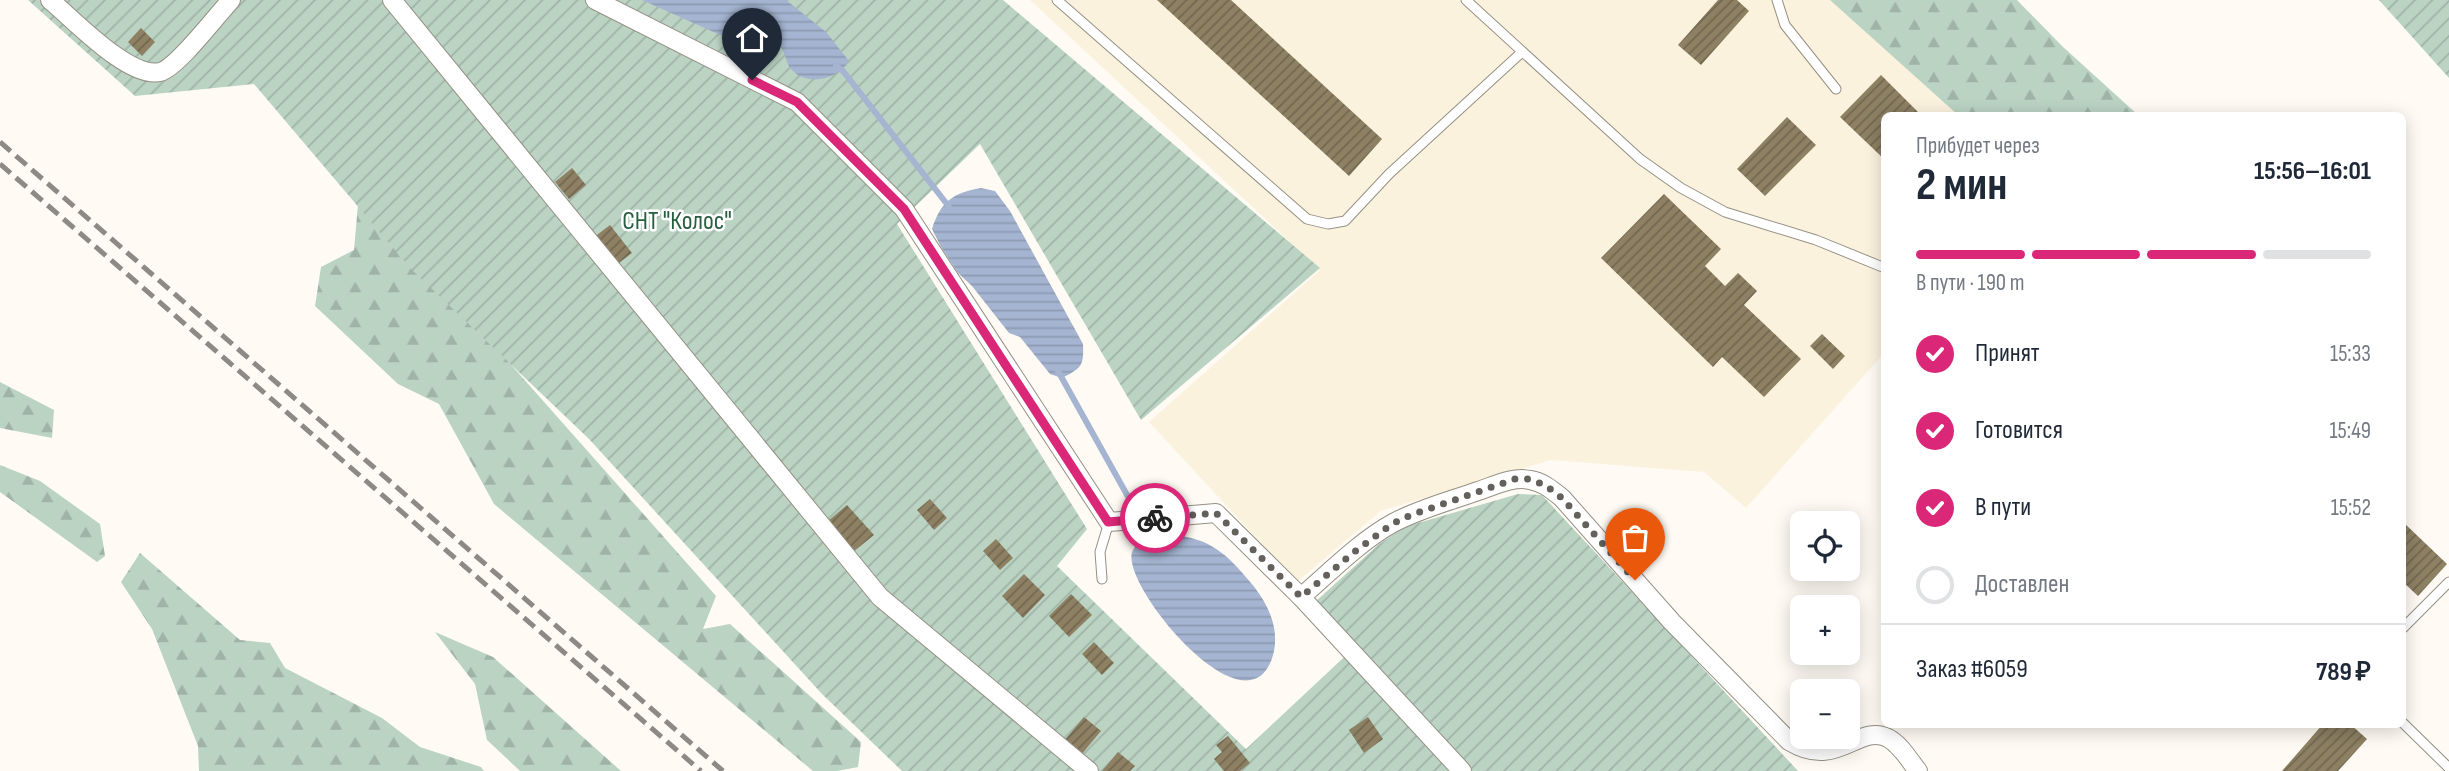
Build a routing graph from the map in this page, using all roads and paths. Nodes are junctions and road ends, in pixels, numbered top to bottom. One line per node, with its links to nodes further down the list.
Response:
1 (50, 0): 2 (street)
2 (231, 0)
3 (392, 0): 18 (street)
4 (594, 0): 11 (street)
5 (1057, 0): 8 (lane)
6 (1466, 0): 8 (lane)
7 (1777, 0): 9 (lane)
8 (1522, 52): 10 (lane)
9 (1836, 89)
10 (1881, 266)
11 (1108, 522): 12 (lane); 14 (street)
12 (1102, 579)
13 (2449, 582): 15 (lane)
14 (1301, 597): 19 (street); 20 (street)
15 (2406, 625)
16 (2406, 726): 17 (lane)
17 (2449, 768)
18 (1090, 771)
19 (1462, 771)
20 (1918, 771)

